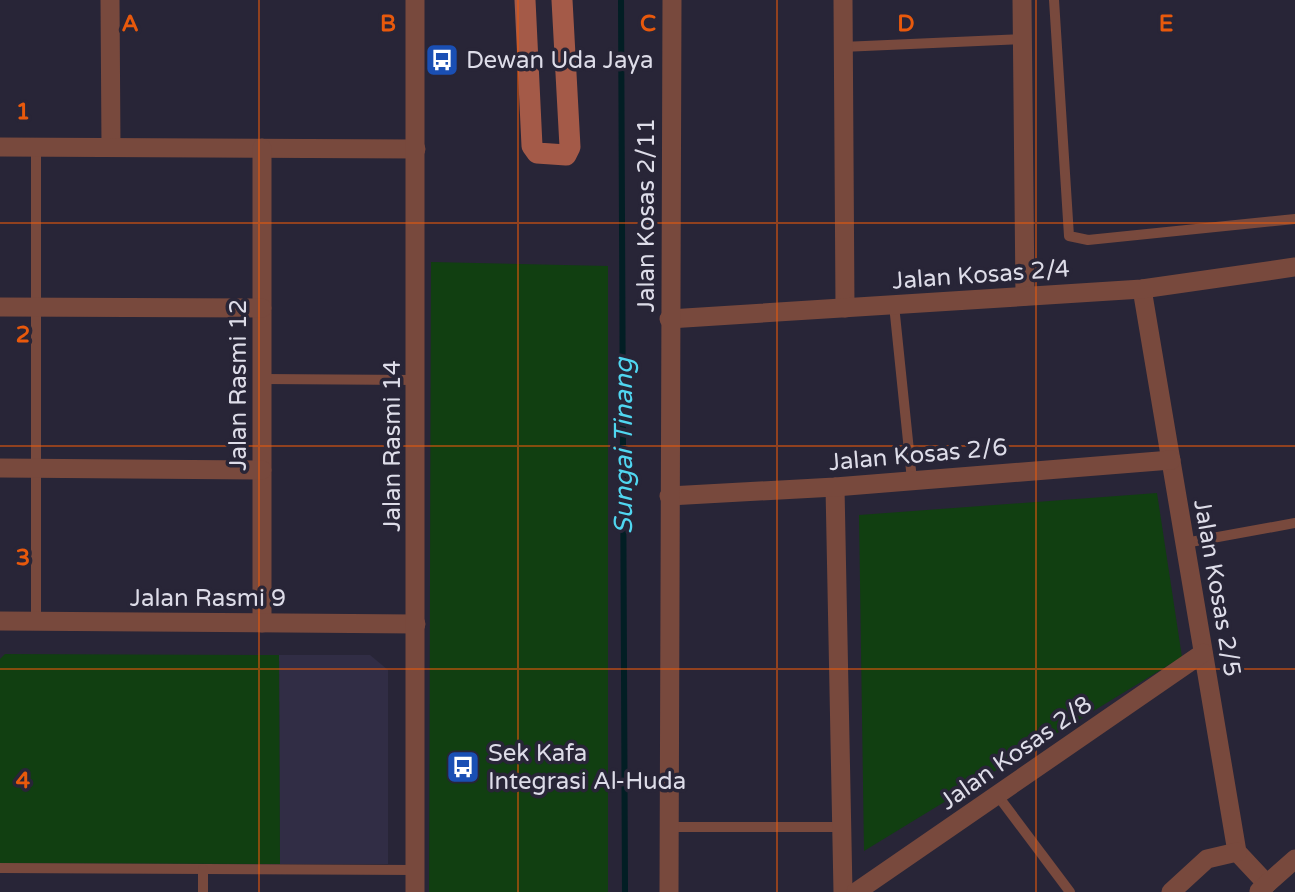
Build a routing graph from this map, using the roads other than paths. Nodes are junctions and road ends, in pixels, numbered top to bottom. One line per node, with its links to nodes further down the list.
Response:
1 (110, 0): 13 (street)
2 (415, 0): 15 (street, Jalan Rasmi 14)
3 (525, 0): 4 (street)
4 (562, 0)
5 (672, 0): 25 (street, Jalan Kosas 2/11)
6 (843, 0): 10 (street)
7 (1022, 0): 9 (street)
8 (1054, 0): 16 (lane)
9 (1023, 39): 10 (lane); 19 (street)
10 (842, 47): 24 (street)
11 (0, 147): 12 (street)
12 (36, 147): 13 (street); 22 (lane)
13 (111, 147): 14 (street)
14 (262, 148): 15 (street); 23 (street, Jalan Rasmi 12)
15 (416, 149): 27 (street, Jalan Rasmi 14)
16 (1295, 219)
17 (1295, 267): 18 (street, Jalan Kosas 2/4)
18 (1142, 289): 19 (street, Jalan Kosas 2/4); 28 (street, Jalan Kosas 2/5)
19 (1025, 296): 20 (street, Jalan Kosas 2/4)
20 (894, 305): 24 (street, Jalan Kosas 2/4); 32 (lane)
21 (0, 307): 22 (street)
22 (36, 307): 23 (street); 30 (lane)
23 (262, 308): 26 (street, Jalan Rasmi 12)
24 (845, 308): 25 (street, Jalan Kosas 2/4)
25 (670, 319): 34 (street, Jalan Kosas 2/11)
26 (263, 379): 27 (lane); 31 (street, Jalan Rasmi 12)
27 (416, 380): 40 (street, Jalan Rasmi 14)
28 (1171, 460): 32 (street, Jalan Kosas 2/6); 36 (street, Jalan Kosas 2/5)
29 (0, 468): 30 (street)
30 (37, 468): 31 (street); 38 (lane)
31 (262, 470): 39 (street, Jalan Rasmi 12)
32 (912, 480): 33 (street, Jalan Kosas 2/6)
33 (835, 487): 34 (street, Jalan Kosas 2/6); 44 (street)
34 (669, 496): 43 (street, Jalan Kosas 2/11)
35 (1295, 523): 36 (lane)
36 (1185, 543): 41 (street, Jalan Kosas 2/5)
37 (0, 621): 38 (street, Jalan Rasmi 9)
38 (36, 622): 39 (street, Jalan Rasmi 9)
39 (262, 623): 40 (street, Jalan Rasmi 9)
40 (416, 624): 49 (street, Jalan Rasmi 14)
41 (1203, 653): 42 (street, Jalan Kosas 2/8); 45 (street, Jalan Kosas 2/5)
42 (998, 796): 55 (street, Jalan Kosas 2/8); 56 (lane)
43 (671, 827): 44 (lane); 53 (street, Jalan Kosas 2/11)
44 (842, 827): 54 (street)
45 (1237, 852): 50 (street); 57 (street)
46 (1295, 859): 50 (street)
47 (0, 867): 48 (lane)
48 (203, 869): 49 (lane); 51 (lane)
49 (415, 870): 52 (street, Jalan Rasmi 14)
50 (1263, 888)
51 (203, 892)
52 (415, 892)
53 (669, 892)
54 (843, 892)
55 (856, 892)
56 (1070, 892)
57 (1171, 892)

